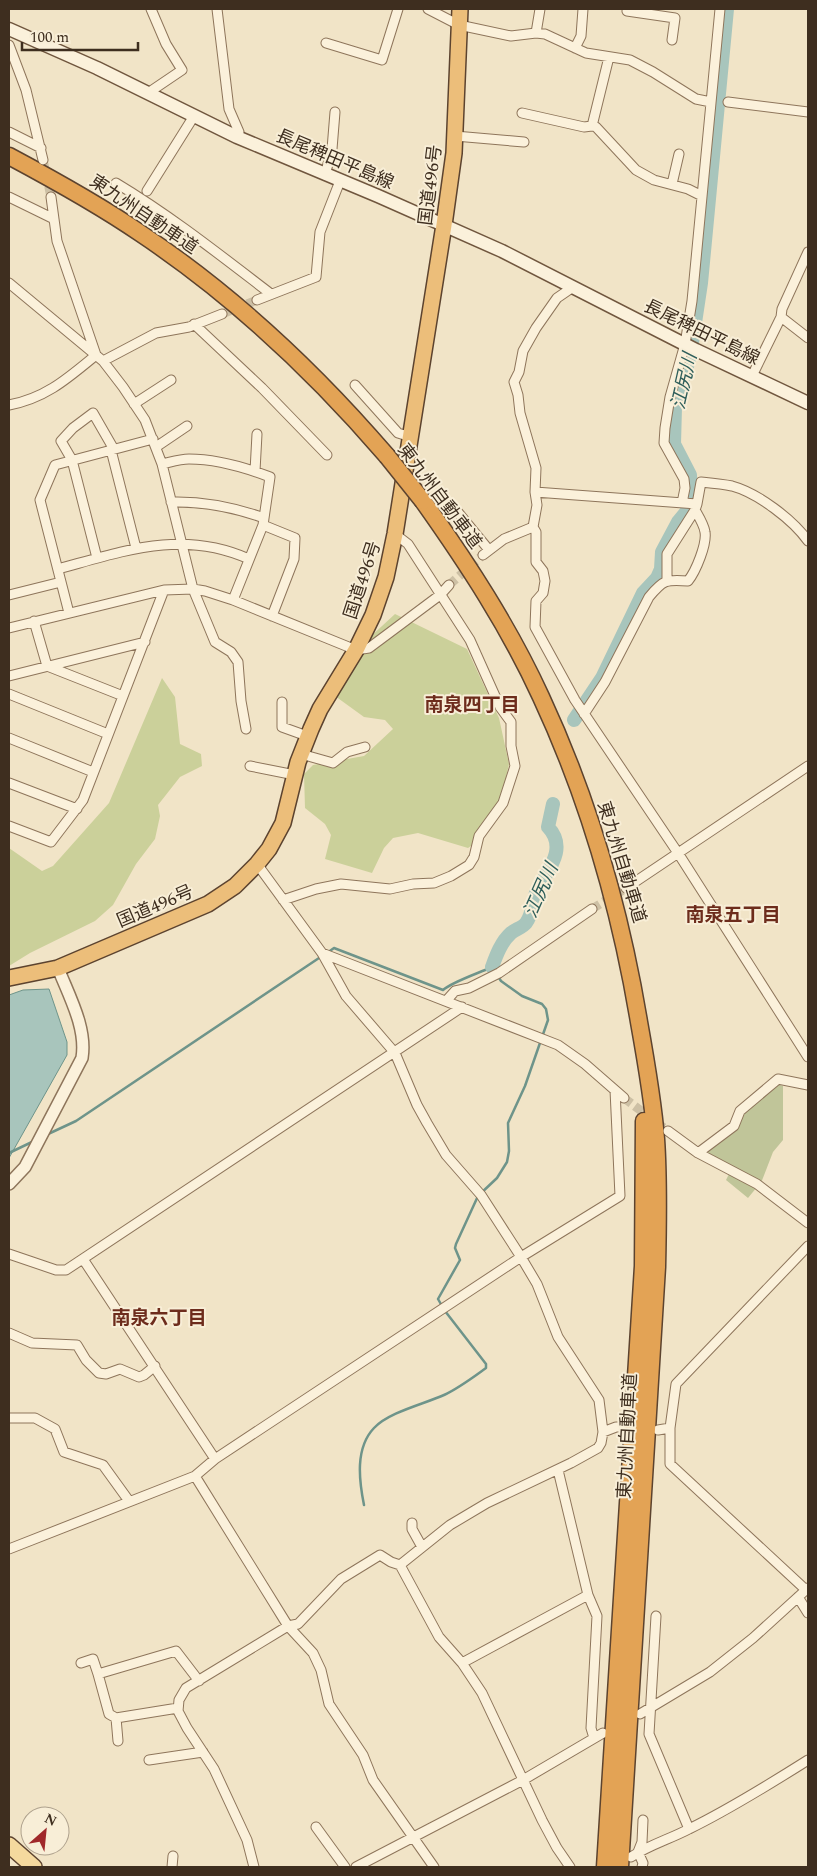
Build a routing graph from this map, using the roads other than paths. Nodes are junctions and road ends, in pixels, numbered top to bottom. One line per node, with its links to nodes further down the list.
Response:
1 (151, 9): 19 (street)
2 (217, 9): 29 (street)
3 (398, 9): 15 (street)
4 (428, 9): 11 (street)
5 (460, 9): 11 (highway, 国道496号)
6 (540, 9): 13 (street)
7 (583, 9): 17 (street)
8 (720, 9): 20 (street)
9 (625, 10): 10 (street)
10 (676, 13): 14 (street)
11 (459, 25): 13 (street); 28 (highway, 国道496号)
12 (9, 29): 19 (main road, 長尾稗田平島線)
13 (536, 33): 17 (street)
14 (672, 40)
15 (326, 42)
16 (9, 45): 31 (street)
17 (575, 48): 18 (street)
18 (609, 57): 20 (street); 26 (street)
19 (148, 93): 25 (main road, 長尾稗田平島線)
20 (711, 102): 40 (street)
21 (728, 102): 24 (street)
22 (335, 112): 35 (street)
23 (522, 112): 26 (street)
24 (808, 112)
25 (194, 116): 29 (main road, 長尾稗田平島線); 39 (street)
26 (592, 126): 38 (street)
27 (9, 132): 31 (street)
28 (455, 136): 30 (street); 44 (highway, 国道496号)
29 (237, 137): 35 (main road, 長尾稗田平島線)
30 (524, 142)
31 (40, 148): 34 (street)
32 (679, 154): 38 (street)
33 (9, 156): 129 (highway, 東九州自動車道, bridge)
34 (43, 160)
35 (325, 175): 36 (main road, 長尾稗田平島線)
36 (340, 181): 44 (main road, 長尾稗田平島線); 48 (street)
37 (116, 183): 48 (street)
38 (672, 184): 40 (street)
39 (147, 191)
40 (702, 196): 54 (street)
41 (9, 197): 43 (street)
42 (51, 198): 43 (street)
43 (54, 219): 55 (street)
44 (444, 225): 47 (main road, 長尾稗田平島線); 65 (highway, 国道496号)
45 (808, 252): 51 (street)
46 (9, 284): 55 (street)
47 (573, 288): 54 (main road, 長尾稗田平島線); 72 (street)
48 (271, 294): 49 (street)
49 (257, 300)
50 (222, 314): 52 (street)
51 (781, 317): 53 (street); 57 (street)
52 (194, 324): 56 (street); 68 (street)
53 (808, 338)
54 (684, 344): 57 (main road, 長尾稗田平島線); 74 (street)
55 (96, 355): 56 (street); 62 (street)
56 (103, 362): 60 (street)
57 (752, 376): 61 (main road, 長尾稗田平島線)
58 (172, 380): 60 (street)
59 (355, 385): 65 (street)
60 (134, 404): 66 (street)
61 (808, 404)
62 (9, 405)
63 (187, 426): 66 (street)
64 (257, 434): 71 (street)
65 (410, 437): 79 (highway, 国道496号)
66 (155, 443): 67 (street); 70 (street)
67 (111, 450): 69 (street); 69 (street); 82 (street)
68 (327, 455)
69 (72, 460): 83 (street); 85 (street)
70 (162, 464): 71 (street); 73 (street)
71 (255, 471): 77 (street)
72 (536, 492): 74 (street); 78 (street)
73 (171, 502): 77 (street); 81 (street)
74 (682, 503): 75 (street)
75 (696, 507): 80 (street); 86 (street); 86 (street)
76 (457, 511): 78 (street)
77 (263, 522): 84 (street); 95 (street)
78 (533, 527): 105 (street)
79 (395, 534): 92 (street); 99 (highway, 国道496号)
80 (808, 541)
81 (181, 543): 82 (street); 84 (street); 89 (street)
82 (136, 548): 83 (street)
83 (97, 558): 85 (street)
84 (249, 559): 93 (street)
85 (58, 569): 87 (street)
86 (667, 580): 105 (street)
87 (60, 582): 91 (street); 94 (street)
88 (449, 585): 92 (street)
89 (193, 589): 90 (street); 93 (street); 106 (street)
90 (164, 590): 94 (street); 98 (street)
91 (9, 595)
92 (440, 595): 99 (street); 122 (street)
93 (233, 600): 95 (street)
94 (69, 612): 96 (street)
95 (272, 616): 99 (street)
96 (34, 621): 97 (street); 100 (street)
97 (9, 628)
98 (145, 642): 100 (street); 103 (street)
99 (356, 650): 108 (highway, 国道496号)
100 (47, 666): 101 (street); 103 (street)
101 (9, 676)
102 (9, 694): 107 (street)
103 (123, 696): 107 (street)
104 (282, 702): 108 (street)
105 (584, 714): 119 (street)
106 (246, 729)
107 (108, 734): 114 (street)
108 (307, 736): 111 (highway, 国道496号)
109 (9, 738): 114 (street)
110 (365, 747): 111 (street)
111 (301, 754): 115 (highway, 国道496号)
112 (250, 766): 115 (street)
113 (808, 766): 119 (street)
114 (93, 772): 117 (street)
115 (295, 776): 120 (highway, 国道496号)
116 (9, 783): 117 (street)
117 (77, 809): 118 (street)
118 (9, 826)
119 (678, 853): 121 (street); 131 (street)
120 (257, 864): 122 (street); 125 (highway, 国道496号)
121 (626, 888)
122 (283, 900): 124 (street)
123 (592, 910): 127 (street)
124 (322, 953): 127 (street); 130 (street)
125 (58, 968): 126 (highway, 国道496号); 137 (street)
126 (9, 978)
127 (446, 1001): 128 (street)
128 (462, 1007): 130 (street); 133 (street)
129 (637, 1008): 185 (highway, 東九州自動車道); 193 (highway, 東九州自動車道)
130 (395, 1053): 141 (street); 142 (street)
131 (808, 1057)
132 (808, 1085): 136 (street)
133 (615, 1090): 134 (street); 141 (street)
134 (624, 1098)
135 (668, 1131): 136 (street)
136 (698, 1153): 138 (street)
137 (9, 1184)
138 (808, 1223)
139 (808, 1246): 147 (street)
140 (9, 1254): 142 (street)
141 (521, 1257): 149 (street); 150 (street)
142 (83, 1259): 144 (street)
143 (9, 1333): 144 (street)
144 (155, 1366): 150 (street)
145 (9, 1418): 153 (street)
146 (624, 1427): 149 (street)
147 (670, 1428): 148 (street); 158 (street)
148 (658, 1430)
149 (603, 1432): 151 (street)
150 (215, 1460): 152 (street)
151 (558, 1470): 155 (street); 159 (street)
152 (195, 1476): 153 (street); 163 (street)
153 (129, 1501): 156 (street)
154 (412, 1523): 155 (street)
155 (422, 1547): 157 (street)
156 (9, 1549)
157 (400, 1565): 163 (street); 165 (street)
158 (807, 1589): 160 (street)
159 (588, 1595): 165 (street); 173 (street)
160 (798, 1597): 161 (street); 168 (street)
161 (808, 1613)
162 (656, 1616): 168 (street)
163 (288, 1626): 167 (street); 182 (street)
164 (81, 1662): 166 (street)
165 (462, 1663): 178 (street)
166 (98, 1674): 167 (street); 171 (street)
167 (199, 1681): 169 (street)
168 (652, 1707): 170 (street); 181 (street)
169 (178, 1708): 171 (street); 175 (street)
170 (640, 1714)
171 (116, 1718): 174 (street)
172 (602, 1733): 173 (street)
173 (594, 1738): 178 (street)
174 (118, 1741)
175 (203, 1752): 176 (street); 188 (street)
176 (149, 1760)
177 (808, 1760): 181 (street)
178 (522, 1780): 182 (street); 192 (street)
179 (642, 1820): 185 (street)
180 (316, 1827): 189 (street)
181 (689, 1830): 185 (street)
182 (412, 1837): 190 (street); 191 (street)
183 (9, 1845): 186 (main road)
184 (173, 1856): 187 (street)
185 (629, 1859): 194 (street)
186 (34, 1867)
187 (172, 1867)
188 (254, 1867)
189 (345, 1867)
190 (356, 1867)
191 (434, 1867)
192 (570, 1867)
193 (605, 1867)
194 (642, 1867)

